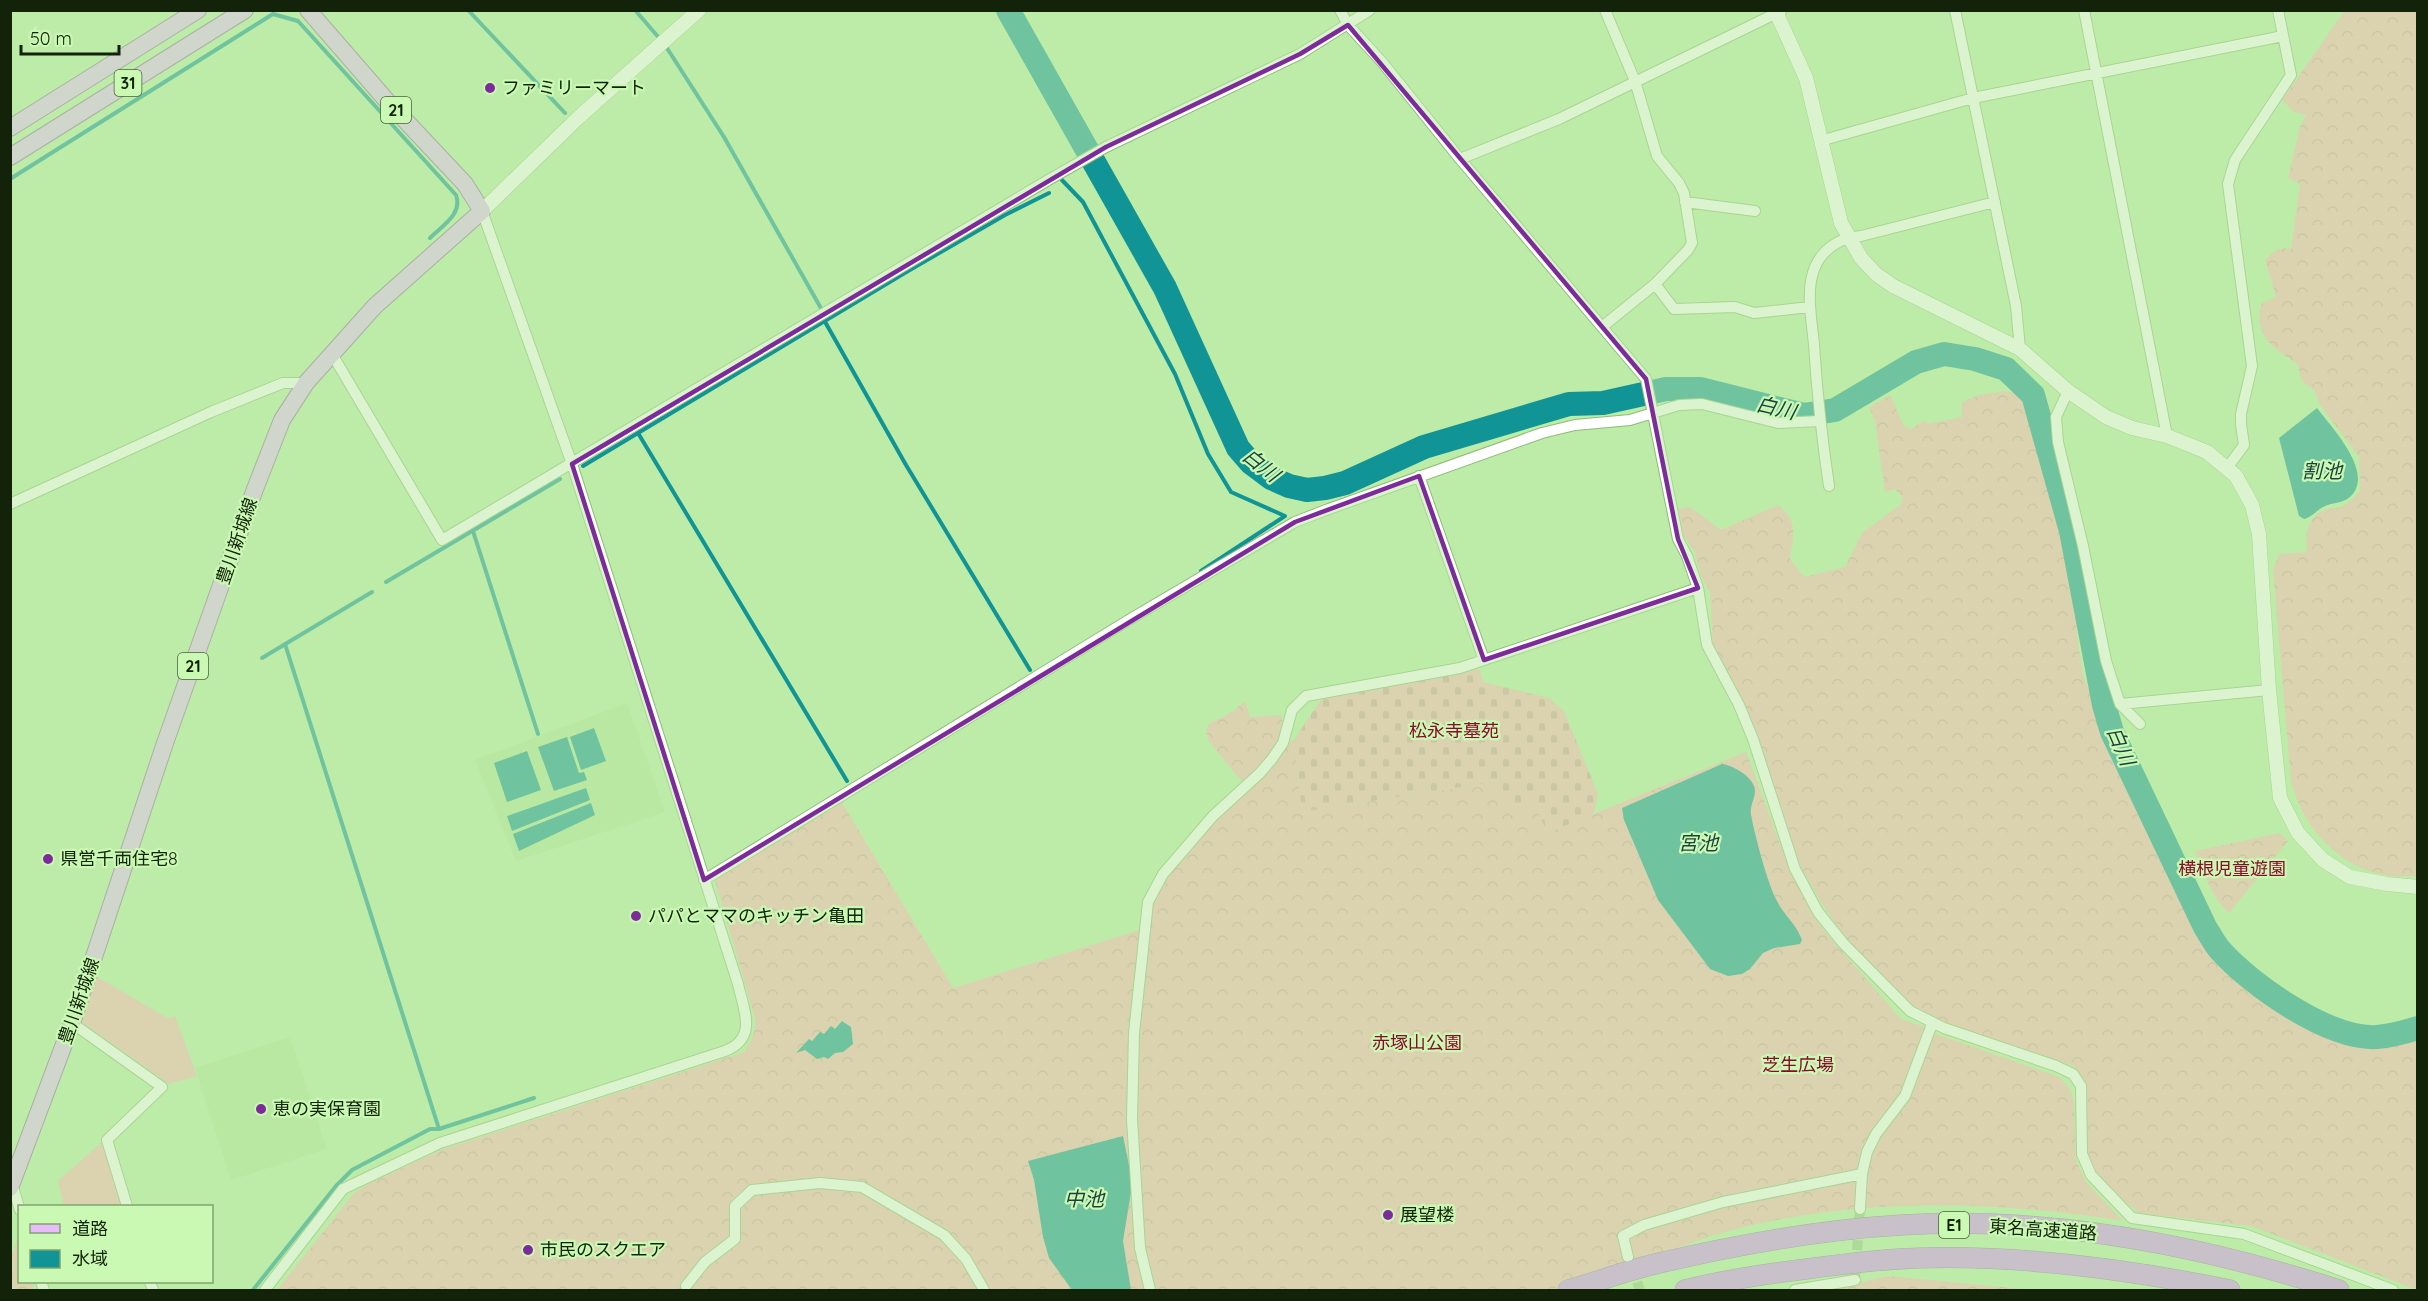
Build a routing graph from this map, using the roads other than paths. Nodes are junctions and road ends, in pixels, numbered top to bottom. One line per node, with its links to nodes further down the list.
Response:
1 (198, 10): 17 (main road, 31)
2 (245, 10): 19 (main road, 31)
3 (308, 10): 23 (main road, 21)
4 (699, 10): 23 (street)
5 (1340, 10): 12 (street)
6 (1370, 10): 12 (street)
7 (1605, 10): 15 (street)
8 (1955, 10): 16 (street)
9 (2084, 10): 14 (street)
10 (2278, 10): 13 (street)
11 (1777, 11): 15 (street); 18 (street)
12 (1348, 25): 20 (street); 36 (street)
13 (2283, 36): 14 (street); 37 (street)
14 (2097, 72): 16 (street); 35 (street)
15 (1635, 81): 20 (street); 21 (street)
16 (1973, 98): 18 (street); 22 (street)
17 (10, 128)
18 (1820, 141): 25 (street)
19 (10, 157)
20 (1460, 159): 28 (street)
21 (1685, 202): 24 (street); 26 (street)
22 (1995, 202): 25 (street); 29 (street)
23 (482, 211): 30 (main road, 豊川新城線 / 21); 36 (street)
24 (1755, 212)
25 (1847, 237): 27 (street); 29 (street)
26 (1655, 284): 27 (street); 28 (street)
27 (1810, 307): 34 (street)
28 (1602, 327): 33 (street)
29 (2020, 349): 32 (street)
30 (332, 354): 31 (main road, 豊川新城線 / 21); 36 (street)
31 (306, 383): 40 (street); 48 (main road, 豊川新城線 / 21)
32 (2068, 391): 35 (street); 44 (street)
33 (1652, 411): 34 (street); 38 (street); 41 (street)
34 (1820, 421): 39 (street)
35 (2168, 436): 37 (street)
36 (572, 464): 46 (street)
37 (2227, 468): 43 (street)
38 (1419, 476): 42 (street); 46 (street)
39 (1828, 486)
40 (10, 504)
41 (1698, 588): 42 (street); 49 (street)
42 (1484, 660): 60 (street)
43 (2269, 690): 44 (street); 47 (street)
44 (2120, 704): 45 (street)
45 (2140, 724)
46 (704, 880): 58 (street)
47 (2418, 886)
48 (72, 1023): 51 (main road, 豊川新城線 / 21); 53 (street)
49 (1932, 1024): 50 (street); 66 (street)
50 (1862, 1174): 54 (street); 55 (street)
51 (11, 1186): 52 (street)
52 (18, 1205)
53 (127, 1205)
54 (1860, 1209)
55 (1628, 1257)
56 (1855, 1280): 63 (street)
57 (686, 1286): 59 (street)
58 (266, 1290)
59 (984, 1290)
60 (1150, 1290)
61 (1568, 1290): 65 (highway, 東名高速道路 / E1)
62 (1685, 1290): 64 (highway, 東名高速道路 / E1)
63 (1795, 1290)
64 (2229, 1290)
65 (2340, 1290)
66 (2393, 1290)

